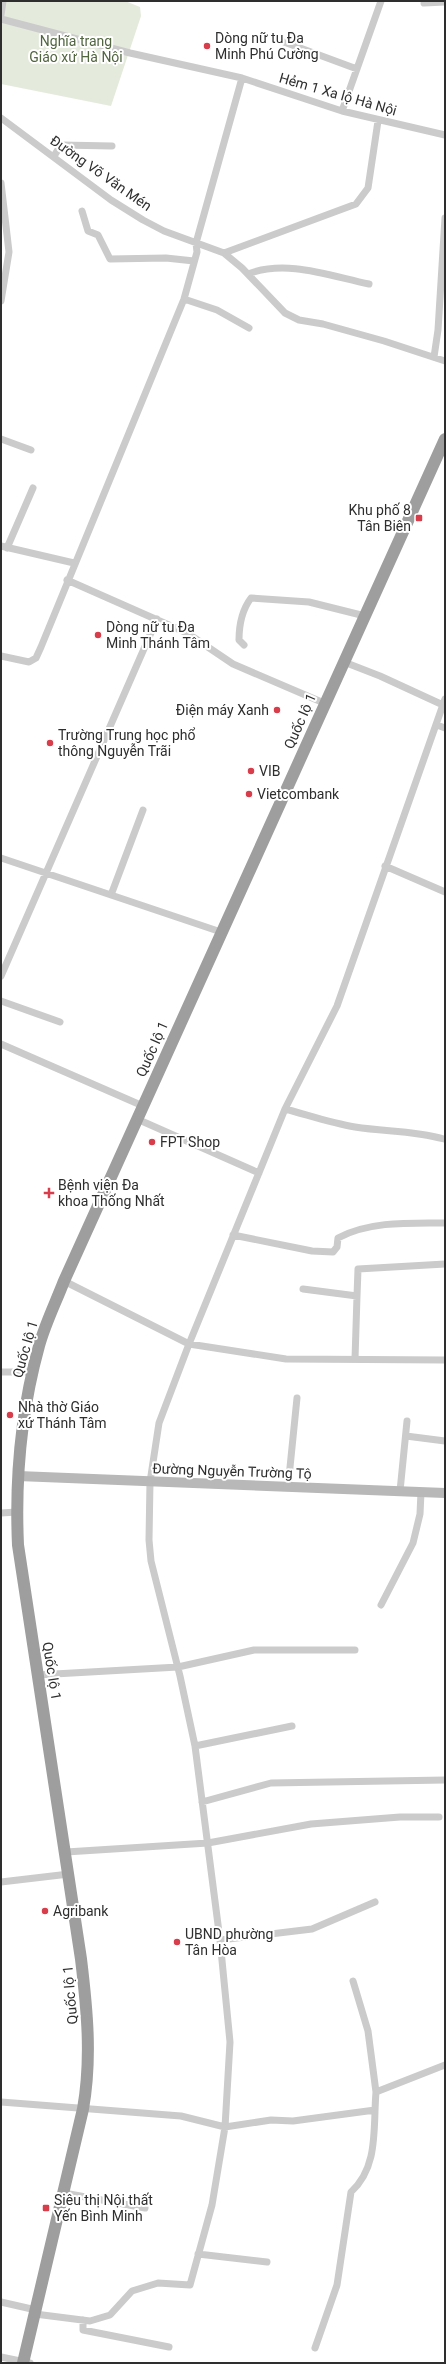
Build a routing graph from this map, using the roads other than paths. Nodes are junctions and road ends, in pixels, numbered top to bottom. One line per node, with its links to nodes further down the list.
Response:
1 (3, 1): 5 (street)
2 (381, 1): 8 (street)
3 (445, 2): 4 (street)
4 (424, 3)
5 (1, 15)
6 (1, 19): 9 (street, Hẻm 1 Xa lộ Hà Nội)
7 (284, 42): 8 (street)
8 (357, 69): 10 (street)
9 (242, 78): 10 (street, Hẻm 1 Xa lộ Hà Nội); 20 (street)
10 (342, 111): 12 (street, Hẻm 1 Xa lộ Hà Nội)
11 (1, 118): 15 (street, Đường Võ Văn Mén)
12 (378, 121): 13 (street, Hẻm 1 Xa lộ Hà Nội); 21 (street)
13 (445, 134)
14 (112, 146): 15 (street)
15 (54, 156): 20 (street, Đường Võ Văn Mén)
16 (1, 183): 17 (street)
17 (2, 198): 24 (street)
18 (82, 211): 22 (street)
19 (445, 218): 29 (street)
20 (196, 243): 21 (street, Đường Võ Văn Mén); 22 (street)
21 (224, 253): 23 (street, Đường Võ Văn Mén)
22 (194, 261): 26 (street)
23 (248, 274): 25 (street); 29 (street, Đường Võ Văn Mén)
24 (3, 277): 27 (street)
25 (369, 284)
26 (184, 299): 28 (street); 36 (street)
27 (1, 301)
28 (249, 328)
29 (434, 357): 30 (street, Đường Võ Văn Mén)
30 (445, 361)
31 (445, 438): 38 (highway, Quốc lộ 1)
32 (1, 439): 33 (street)
33 (31, 450)
34 (33, 488): 35 (street)
35 (4, 547): 36 (street)
36 (74, 563): 37 (street)
37 (67, 580): 39 (street); 41 (street)
38 (365, 616): 40 (street); 42 (highway, Quốc lộ 1)
39 (157, 619): 44 (street); 50 (street)
40 (244, 645)
41 (1, 656)
42 (344, 662): 43 (street); 44 (highway, Quốc lộ 1)
43 (444, 701): 45 (street)
44 (324, 703): 53 (highway, Quốc lộ 1)
45 (437, 725): 46 (street); 49 (street)
46 (445, 728)
47 (143, 810): 52 (street)
48 (1, 858): 50 (street)
49 (385, 866): 51 (street); 59 (street)
50 (45, 873): 52 (street); 54 (street)
51 (445, 892)
52 (111, 895): 53 (street)
53 (221, 932): 58 (highway, Quốc lộ 1)
54 (1, 976)
55 (1, 1001): 56 (street)
56 (60, 1022)
57 (1, 1044): 58 (street)
58 (143, 1106): 60 (highway, Quốc lộ 1)
59 (286, 1109): 61 (street); 62 (street)
60 (137, 1119): 62 (street); 66 (highway, Quốc lộ 1)
61 (444, 1139)
62 (259, 1173): 64 (street)
63 (445, 1223): 64 (street)
64 (233, 1235): 69 (street)
65 (445, 1264): 68 (street)
66 (64, 1281): 69 (street); 73 (highway, Quốc lộ 1)
67 (303, 1289): 68 (street)
68 (357, 1296): 70 (street)
69 (189, 1344): 70 (street); 79 (street)
70 (355, 1359): 71 (street)
71 (445, 1360)
72 (1, 1372): 73 (street)
73 (32, 1372): 78 (highway, Quốc lộ 1)
74 (297, 1398): 80 (street)
75 (407, 1421): 76 (street)
76 (406, 1436): 77 (street); 81 (street)
77 (445, 1441)
78 (18, 1476): 79 (main road, Đường Nguyễn Trường Tộ); 84 (highway, Quốc lộ 1)
79 (150, 1482): 80 (main road, Đường Nguyễn Trường Tộ); 88 (street)
80 (288, 1487): 81 (main road, Đường Nguyễn Trường Tộ)
81 (400, 1491): 82 (main road, Đường Nguyễn Trường Tộ)
82 (421, 1492): 83 (main road, Đường Nguyễn Trường Tộ); 86 (street)
83 (445, 1493)
84 (17, 1512): 85 (street); 89 (highway, Quốc lộ 1)
85 (1, 1513)
86 (381, 1605)
87 (354, 1650): 88 (street)
88 (178, 1668): 89 (street); 91 (street)
89 (37, 1675): 96 (highway, Quốc lộ 1)
90 (292, 1726): 91 (street)
91 (195, 1746): 93 (street)
92 (445, 1780): 93 (street)
93 (202, 1802): 95 (street)
94 (439, 1818): 95 (street)
95 (208, 1844): 96 (street); 100 (street)
96 (66, 1852): 97 (highway, Quốc lộ 1)
97 (69, 1874): 98 (street); 105 (highway, Quốc lộ 1)
98 (1, 1882)
99 (375, 1902): 100 (street)
100 (220, 1940): 107 (street)
101 (353, 1981): 103 (street)
102 (445, 2065): 103 (street)
103 (376, 2092): 106 (street)
104 (1, 2102): 105 (street)
105 (83, 2109): 107 (street); 108 (highway, Quốc lộ 1)
106 (375, 2110): 107 (street); 116 (street)
107 (225, 2127): 110 (street)
108 (64, 2193): 109 (street); 113 (highway, Quốc lộ 1)
109 (145, 2208)
110 (198, 2254): 111 (street); 114 (street)
111 (267, 2262)
112 (1, 2302): 113 (street)
113 (35, 2312): 114 (street); 118 (highway, Quốc lộ 1)
114 (84, 2320): 115 (street)
115 (169, 2348)
116 (315, 2348)
117 (1, 2357): 118 (street)
118 (26, 2362)

